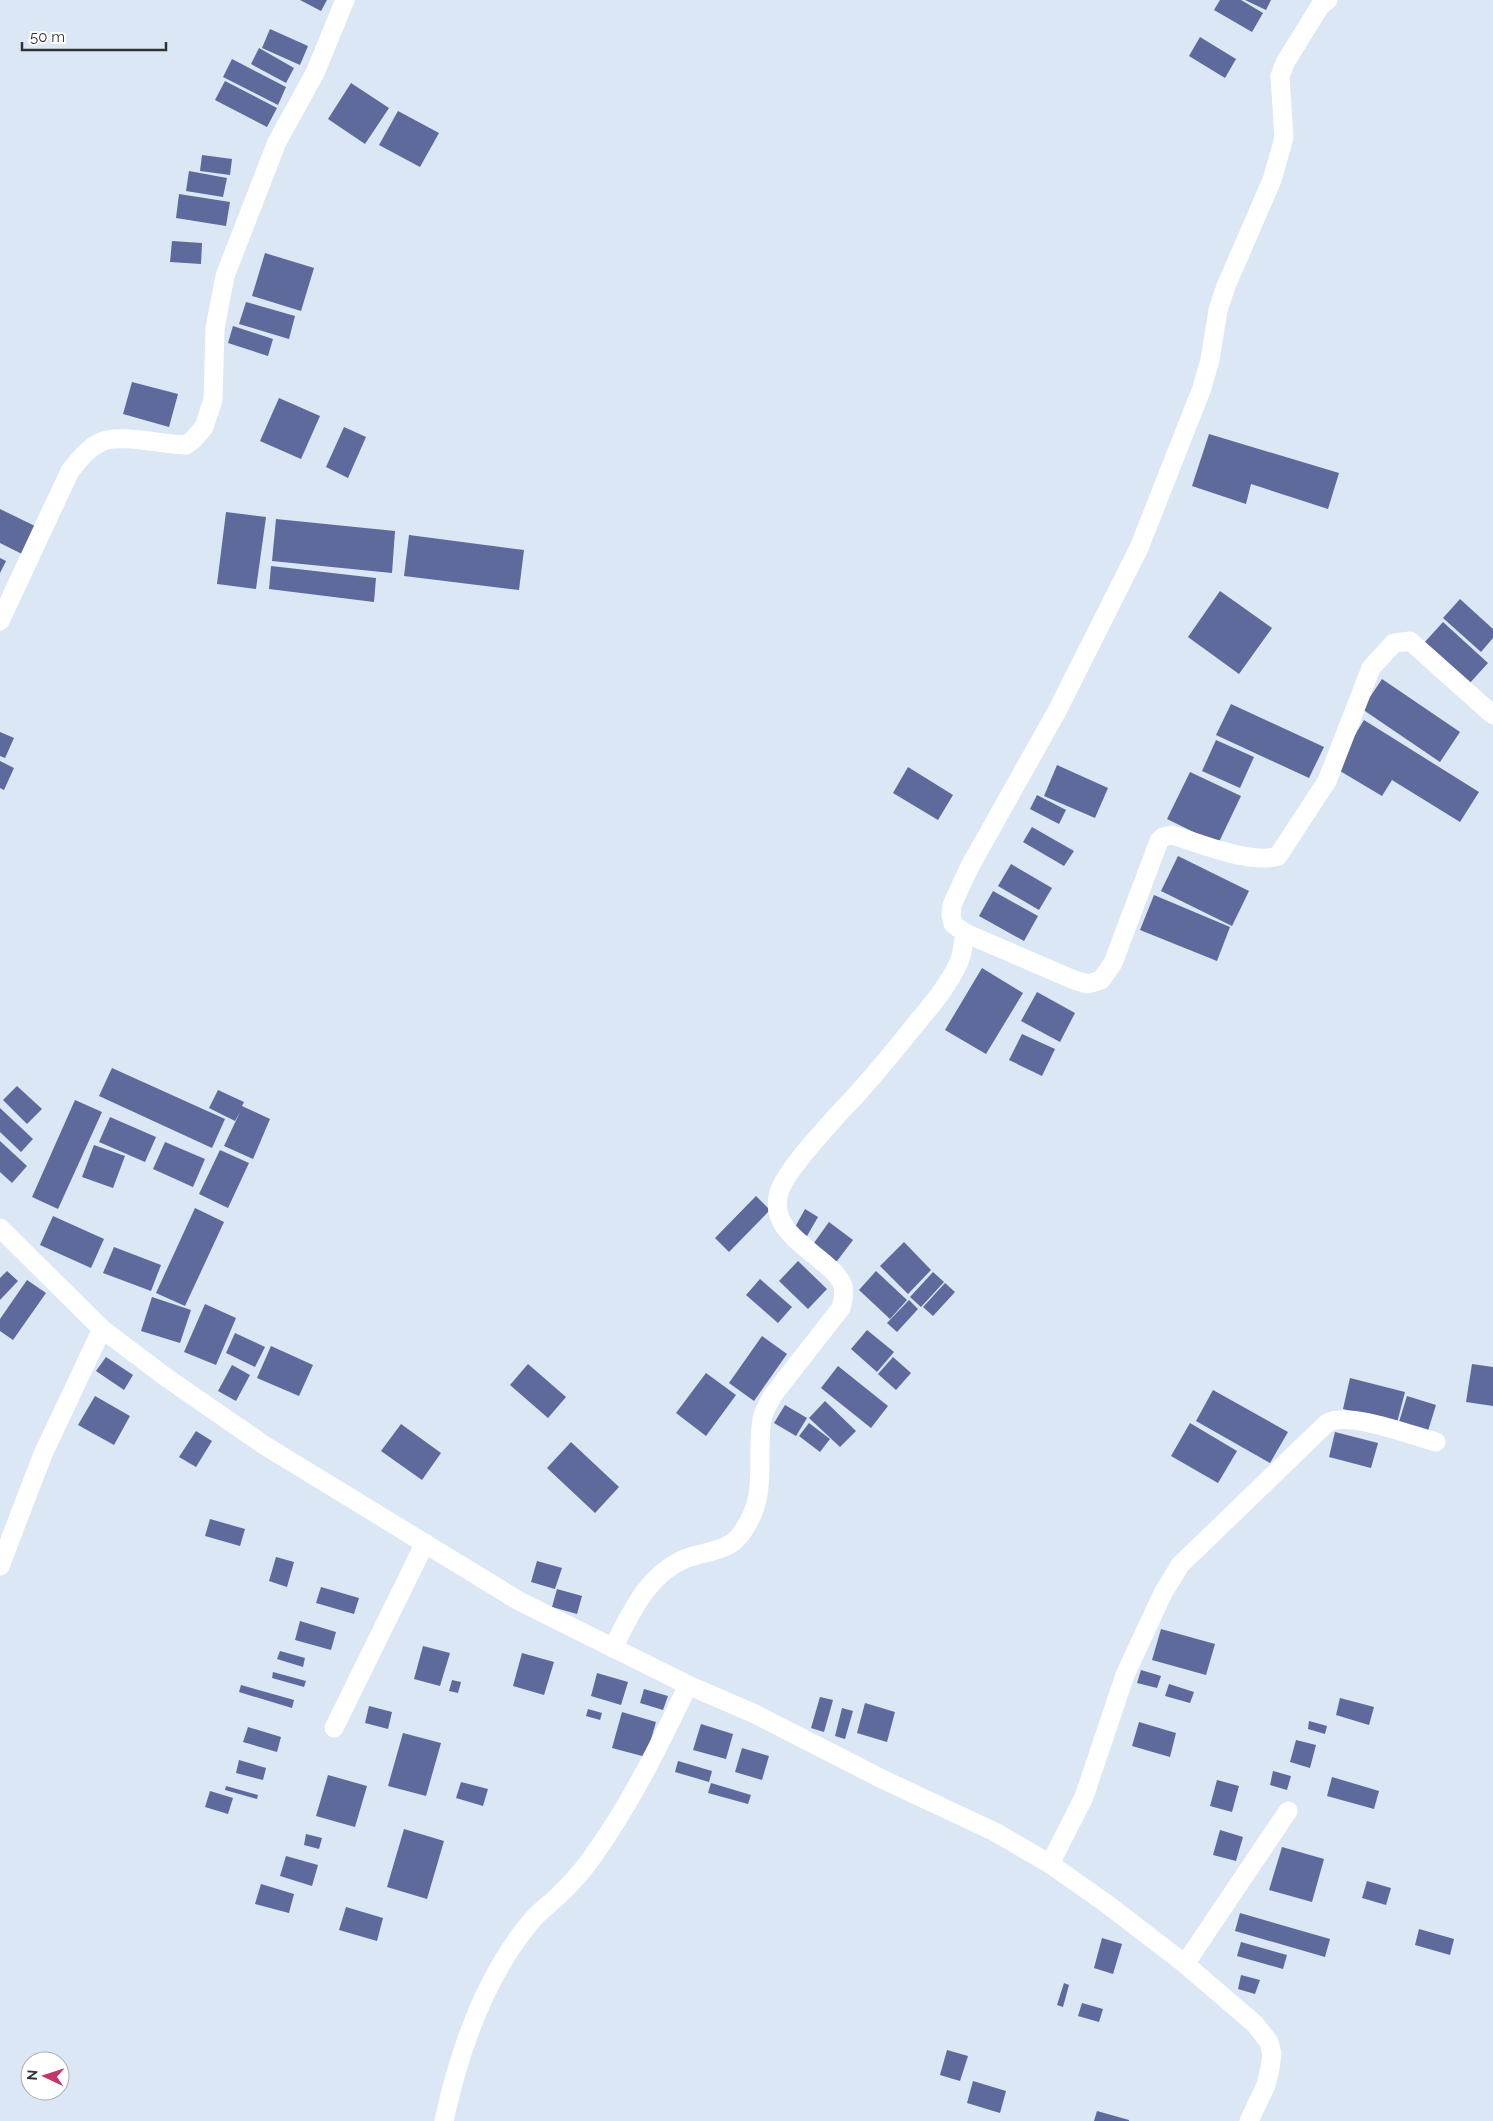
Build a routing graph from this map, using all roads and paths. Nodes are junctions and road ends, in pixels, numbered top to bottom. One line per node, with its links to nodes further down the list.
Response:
1 (345, 0): 3 (street)
2 (1328, 0): 5 (street)
3 (0, 621)
4 (1493, 715): 5 (street)
5 (966, 932): 11 (street)
6 (0, 1228): 7 (street)
7 (102, 1330): 9 (street); 10 (street)
8 (1436, 1442): 15 (street)
9 (425, 1543): 11 (street); 13 (street)
10 (0, 1566)
11 (614, 1648): 12 (street)
12 (688, 1685): 15 (street); 17 (street)
13 (334, 1728)
14 (1288, 1811): 16 (street)
15 (1050, 1864): 16 (street)
16 (1185, 1964): 18 (street)
17 (444, 2121)
18 (1249, 2121)

